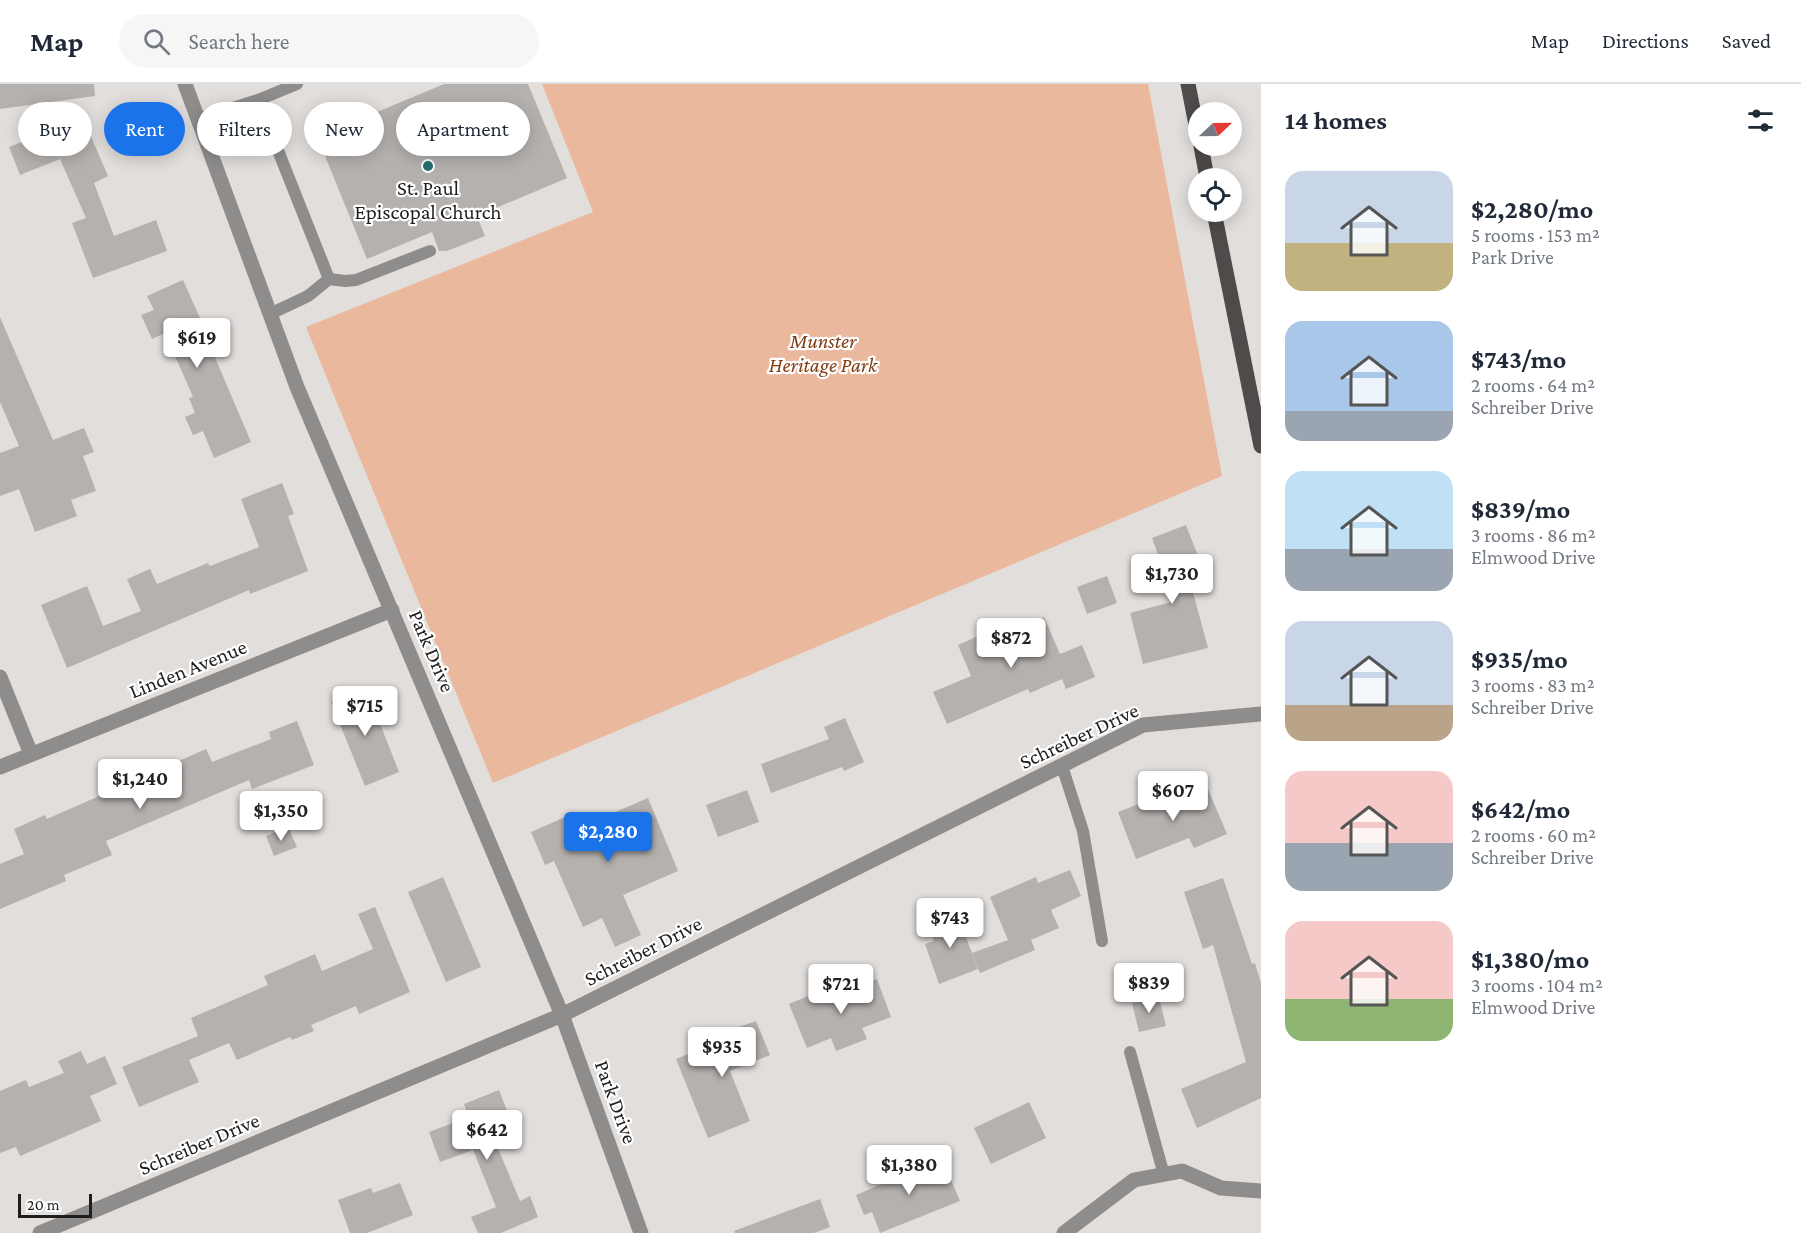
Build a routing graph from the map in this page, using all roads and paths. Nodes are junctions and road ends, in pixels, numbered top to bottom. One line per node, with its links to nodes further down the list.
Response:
1 (185, 84): 8 (street, Park Drive)
2 (297, 84): 4 (lane)
3 (1188, 84): 7 (main road)
4 (273, 89): 5 (lane)
5 (258, 100): 6 (lane); 12 (lane)
6 (252, 102)
7 (1192, 102)
8 (197, 116)
9 (212, 156): 13 (street, Park Drive)
10 (1216, 222): 14 (main road)
11 (430, 250): 12 (lane)
12 (330, 279): 13 (lane)
13 (270, 314): 15 (street, Park Drive)
14 (1261, 446)
15 (392, 610): 18 (street, Linden Avenue); 22 (street, Park Drive)
16 (0, 677): 18 (street)
17 (1261, 714): 19 (street, Schreiber Drive)
18 (32, 754): 20 (street, Linden Avenue)
19 (1062, 765): 21 (lane); 22 (street, Schreiber Drive)
20 (0, 767)
21 (1102, 941)
22 (562, 1015): 26 (street, Schreiber Drive); 27 (street, Park Drive)
23 (1130, 1052): 24 (lane)
24 (1164, 1175): 25 (street); 28 (street)
25 (1261, 1191)
26 (40, 1233)
27 (641, 1233)
28 (1064, 1233)

